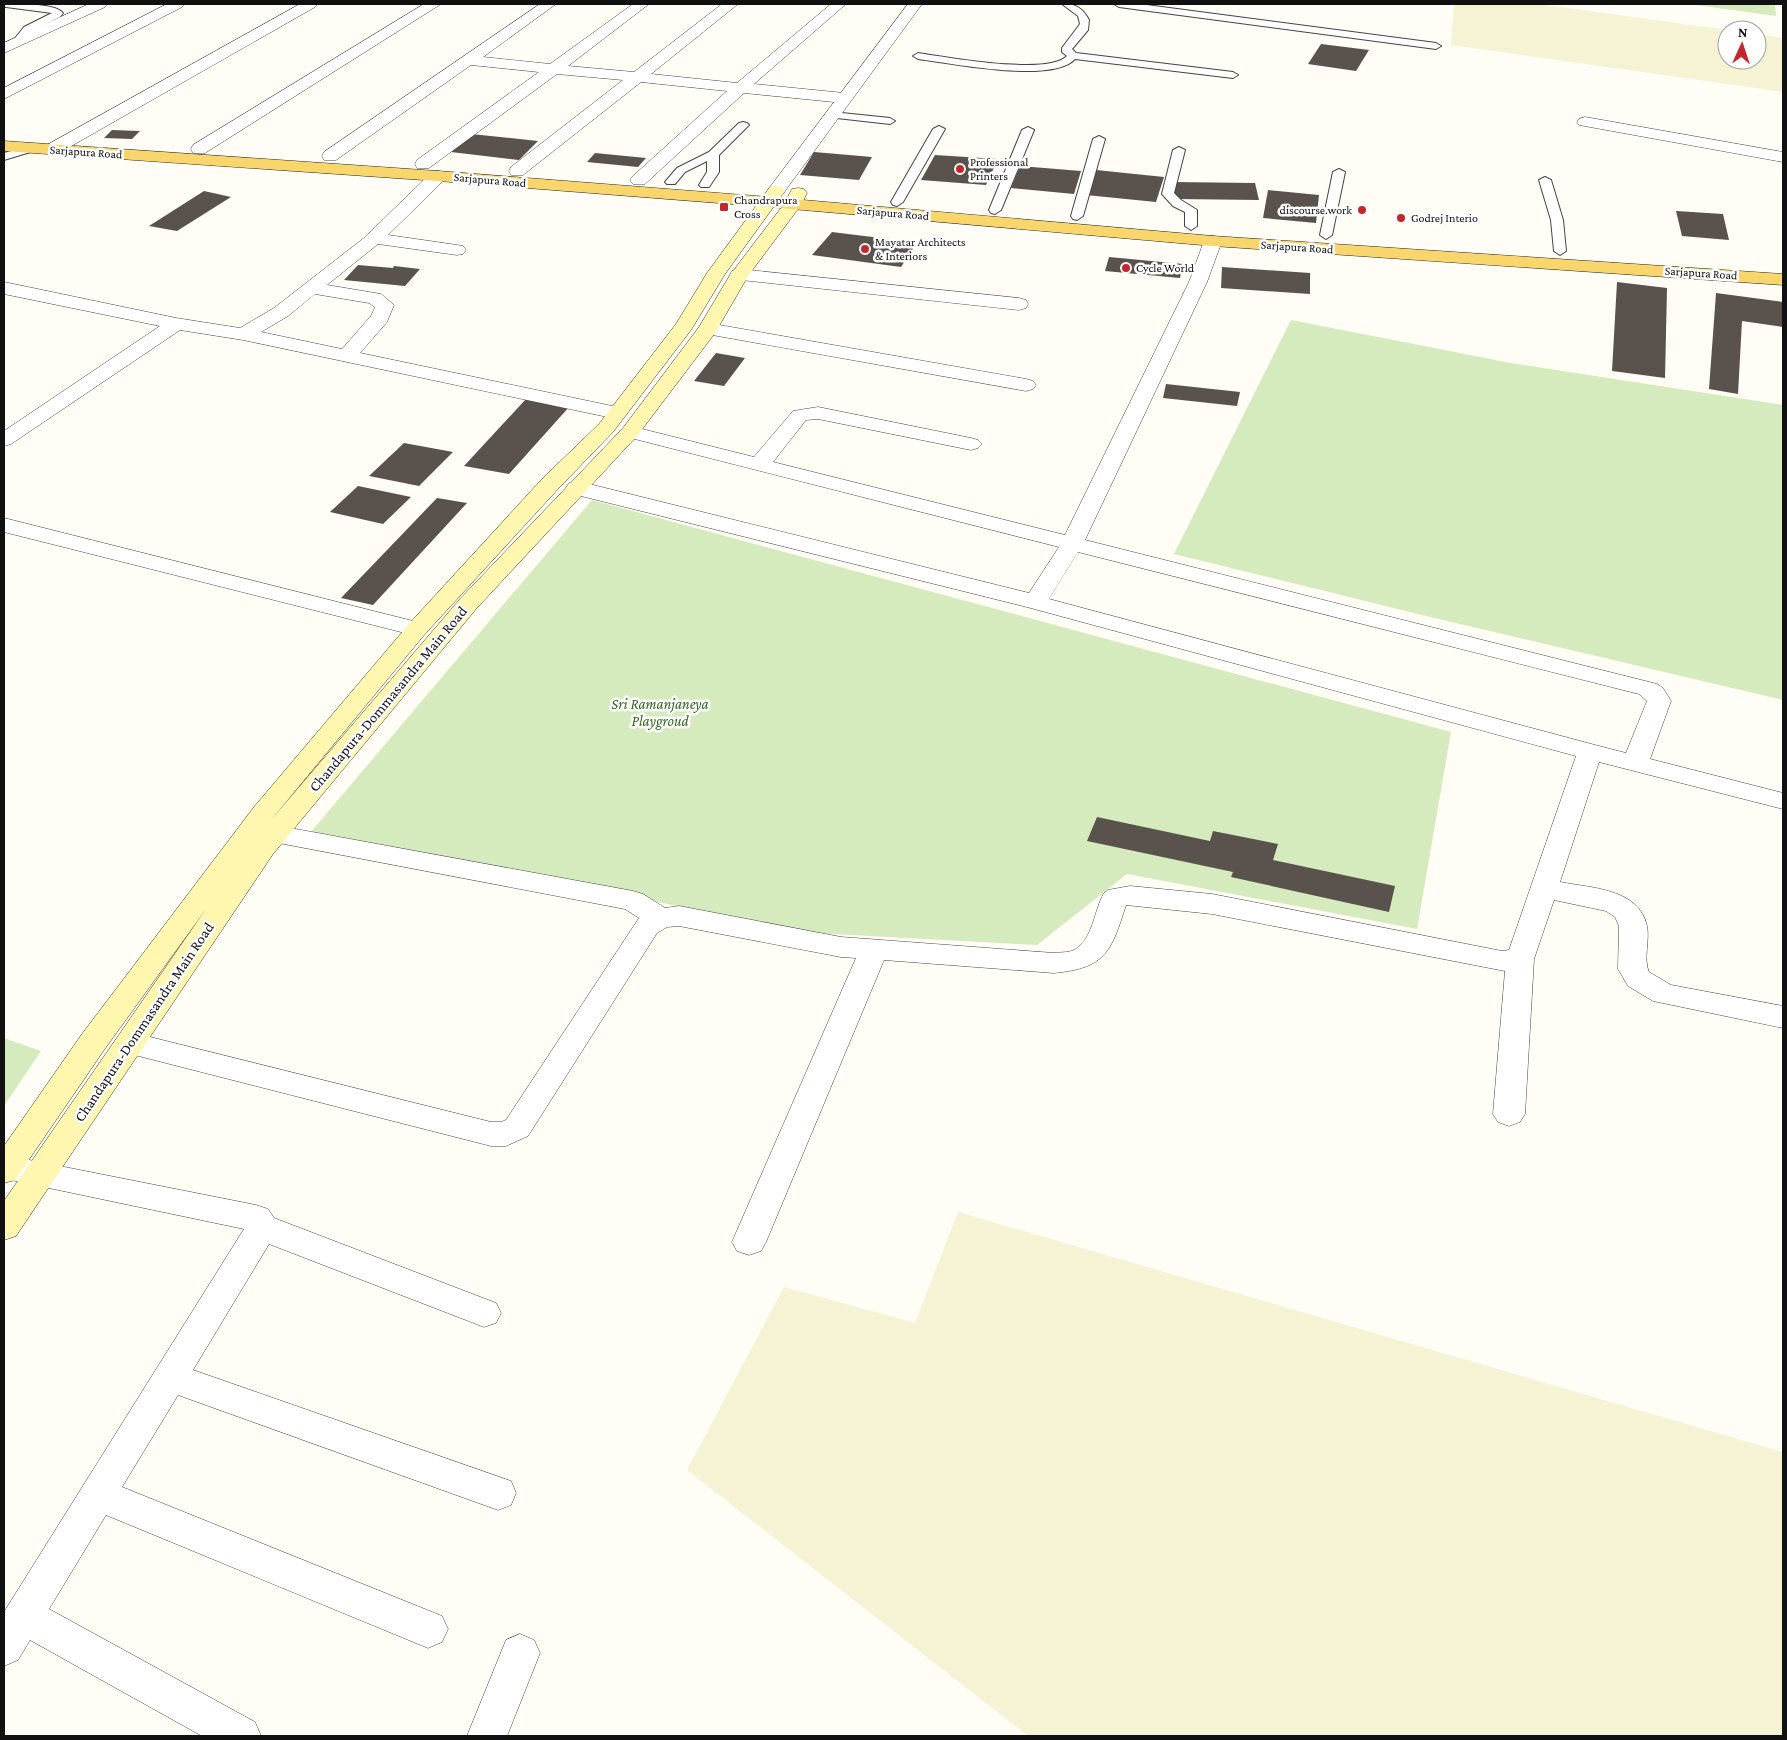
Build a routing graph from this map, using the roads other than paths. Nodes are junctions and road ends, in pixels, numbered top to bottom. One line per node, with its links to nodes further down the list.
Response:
1 (6, 4): 13 (lane)
2 (100, 4): 13 (street)
3 (176, 4): 22 (street)
4 (310, 4): 32 (street)
5 (434, 4): 35 (street)
6 (549, 4): 17 (street)
7 (642, 4): 18 (street)
8 (731, 4): 20 (street)
9 (839, 4): 21 (street)
10 (915, 4): 23 (street)
11 (1067, 4): 16 (lane)
12 (1119, 4): 14 (lane)
13 (10, 45)
14 (1436, 46)
15 (918, 56): 16 (lane)
16 (1073, 56): 19 (lane)
17 (467, 60): 18 (street); 39 (street)
18 (554, 68): 20 (street); 42 (street)
19 (1234, 75)
20 (638, 77): 21 (street); 43 (street)
21 (741, 87): 23 (street); 46 (street)
22 (4, 94)
23 (850, 101): 24 (street)
24 (839, 116): 25 (lane); 50 (street)
25 (890, 121)
26 (1585, 122): 41 (street)
27 (742, 125): 38 (lane)
28 (939, 129): 51 (lane)
29 (1028, 130): 52 (lane)
30 (4, 135): 32 (main road, Sarjapura Road)
31 (1099, 139): 53 (lane)
32 (68, 140): 35 (main road, Sarjapura Road); 36 (street)
33 (4, 146): 34 (main road, Sarjapura Road)
34 (33, 148): 36 (main road, Sarjapura Road); 40 (lane)
35 (199, 149): 39 (main road, Sarjapura Road)
36 (53, 150): 45 (main road, Sarjapura Road)
37 (1179, 150): 54 (lane)
38 (713, 154): 48 (lane); 49 (lane)
39 (330, 156): 42 (main road, Sarjapura Road)
40 (4, 157)
41 (1783, 157)
42 (423, 164): 43 (main road, Sarjapura Road)
43 (517, 171): 46 (main road, Sarjapura Road)
44 (1339, 172): 55 (lane)
45 (438, 176): 50 (main road, Sarjapura Road); 56 (street)
46 (640, 180): 48 (main road, Sarjapura Road)
47 (1545, 180): 59 (lane)
48 (671, 182): 49 (main road, Sarjapura Road)
49 (705, 185): 50 (main road, Sarjapura Road)
50 (784, 198): 51 (main road, Sarjapura Road); 57 (main road, Sarjapura Road); 61 (main road, Chandapura-Dommasandra Main Road); 71 (main road, Chandapura-Dommasandra Main Road)
51 (897, 202): 52 (main road, Sarjapura Road)
52 (996, 210): 53 (main road, Sarjapura Road)
53 (1077, 216): 54 (main road, Sarjapura Road)
54 (1191, 226): 55 (main road, Sarjapura Road)
55 (1326, 235): 59 (main road, Sarjapura Road)
56 (374, 238): 58 (street); 64 (street)
57 (1213, 241): 62 (main road, Sarjapura Road); 77 (street)
58 (457, 250)
59 (1560, 251): 60 (main road, Sarjapura Road)
60 (1783, 267)
61 (739, 275): 65 (street); 67 (main road, Chandapura-Dommasandra Main Road)
62 (1783, 280)
63 (4, 288): 66 (street)
64 (312, 288): 68 (street); 69 (street)
65 (1019, 304)
66 (176, 324): 68 (street); 72 (street)
67 (708, 330): 70 (street); 71 (main road, Chandapura-Dommasandra Main Road)
68 (243, 334): 69 (street)
69 (347, 356): 71 (street)
70 (1026, 385)
71 (624, 422): 74 (street); 75 (main road, Chandapura-Dommasandra Main Road); 79 (main road, Chandapura-Dommasandra Main Road)
72 (4, 440)
73 (972, 444): 74 (street)
74 (759, 465): 77 (street)
75 (577, 488): 78 (street); 83 (main road, Chandapura-Dommasandra Main Road)
76 (4, 525): 79 (street)
77 (1072, 544): 78 (street); 81 (street)
78 (1035, 602): 80 (street)
79 (417, 629): 83 (main road, Chandapura-Dommasandra Main Road)
80 (1590, 752): 81 (street); 84 (street)
81 (1635, 764): 82 (street)
82 (1783, 801)
83 (262, 832): 85 (street); 89 (main road, Chandapura-Dommasandra Main Road); 91 (main road, Chandapura-Dommasandra Main Road)
84 (1543, 888): 87 (street); 88 (street)
85 (661, 918): 86 (street); 89 (street)
86 (874, 950): 87 (street); 95 (street)
87 (1520, 959): 90 (street)
88 (1783, 1017)
89 (130, 1043): 92 (main road, Chandapura-Dommasandra Main Road)
90 (1509, 1114)
91 (5, 1169): 92 (street)
92 (41, 1173): 93 (main road, Chandapura-Dommasandra Main Road); 94 (street)
93 (4, 1227)
94 (262, 1227): 96 (street); 97 (street)
95 (749, 1242)
96 (484, 1313)
97 (169, 1377): 98 (street); 99 (street)
98 (498, 1493)
99 (97, 1494): 100 (street); 101 (street)
100 (428, 1629)
101 (13, 1631): 103 (street)
102 (520, 1653): 104 (street)
103 (241, 1736)
104 (486, 1736)

